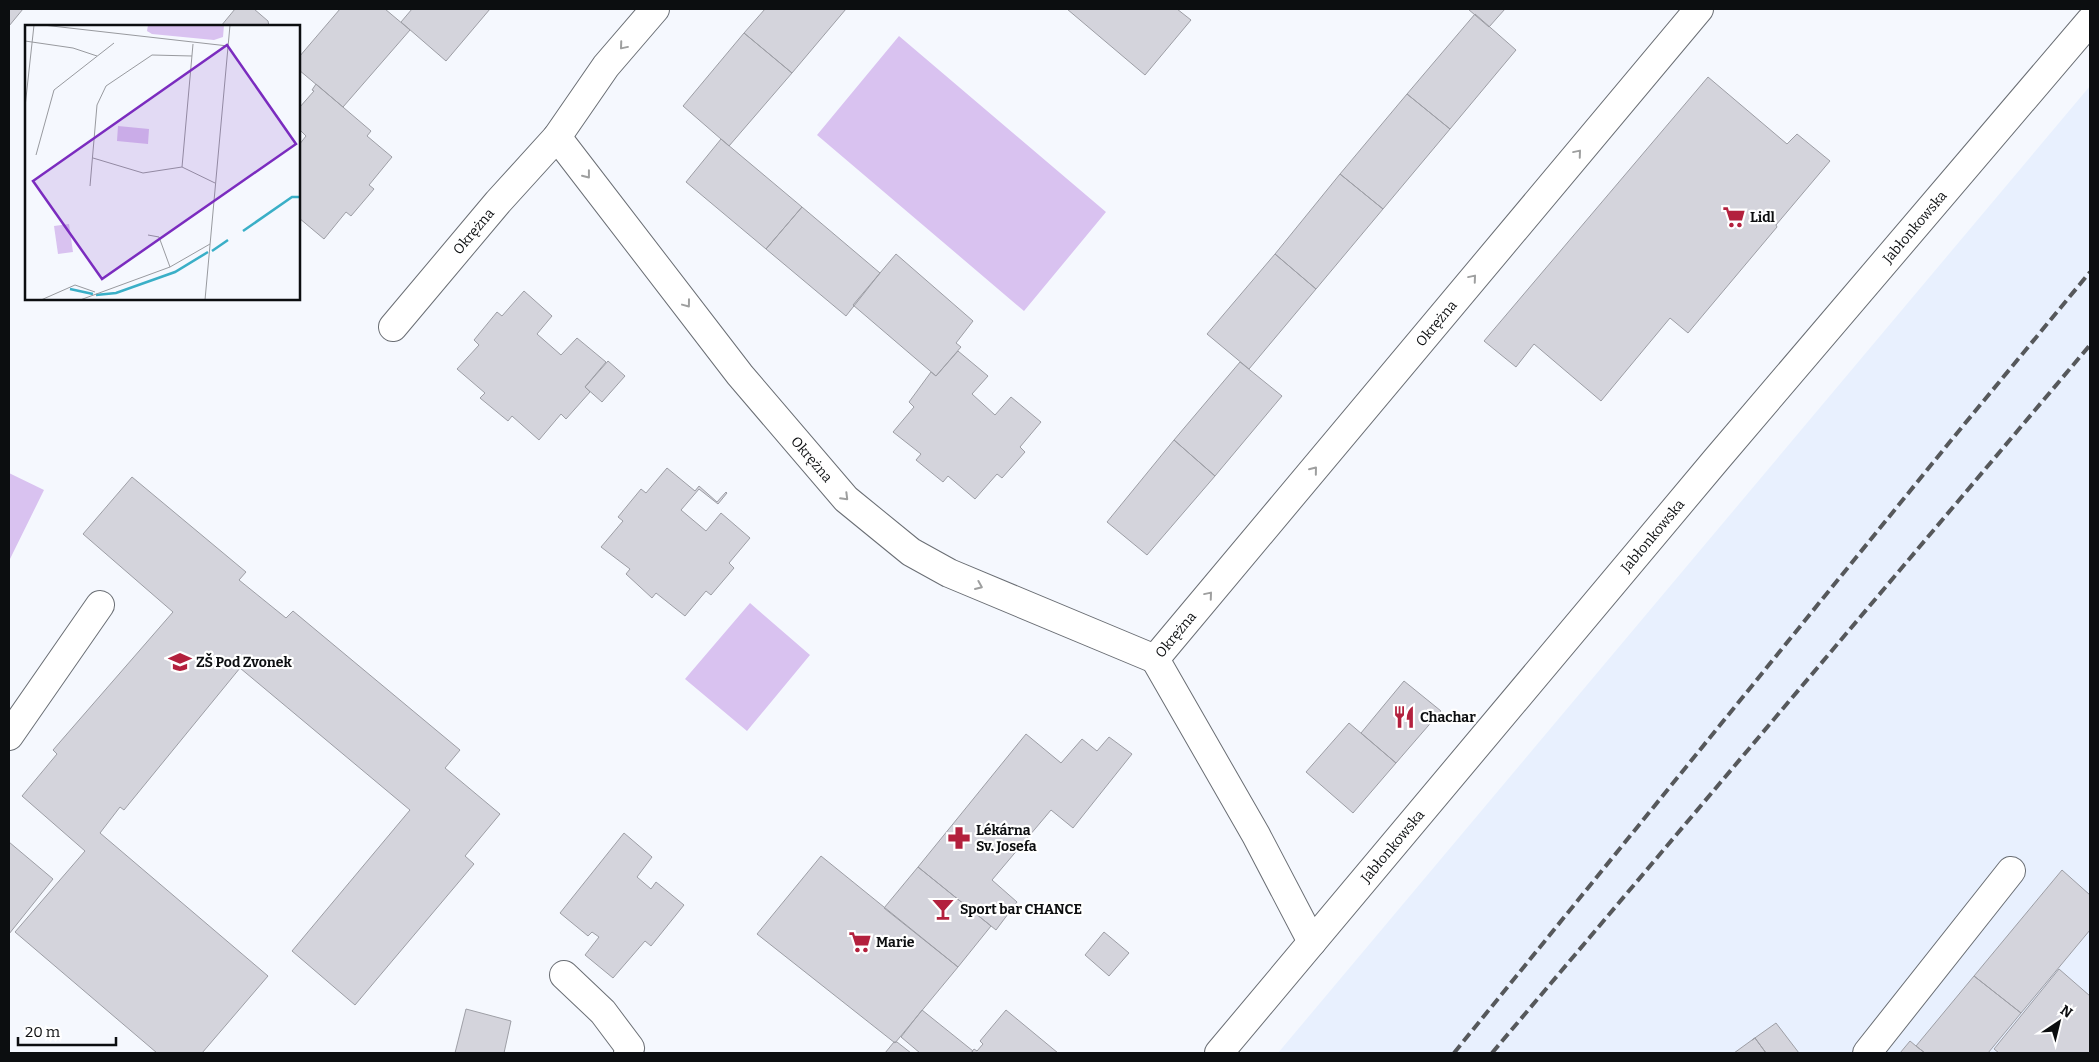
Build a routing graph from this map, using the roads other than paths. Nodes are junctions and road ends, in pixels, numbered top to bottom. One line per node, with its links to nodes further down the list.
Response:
1 (654, 9): 4 (street, Okrężna, one-way to 4)
2 (1698, 10): 7 (street, Okrężna, one-way to 2)
3 (2090, 22): 10 (street, Jabłonkowska)
4 (557, 137): 5 (street, Okrężna); 7 (street, Okrężna, one-way to 7)
5 (393, 327)
6 (100, 605): 8 (street)
7 (1155, 659): 10 (street)
8 (9, 736)
9 (2012, 871): 14 (street)
10 (1312, 942): 13 (street, Jabłonkowska)
11 (564, 975): 12 (street)
12 (628, 1053)
13 (1219, 1053)
14 (1867, 1053)

